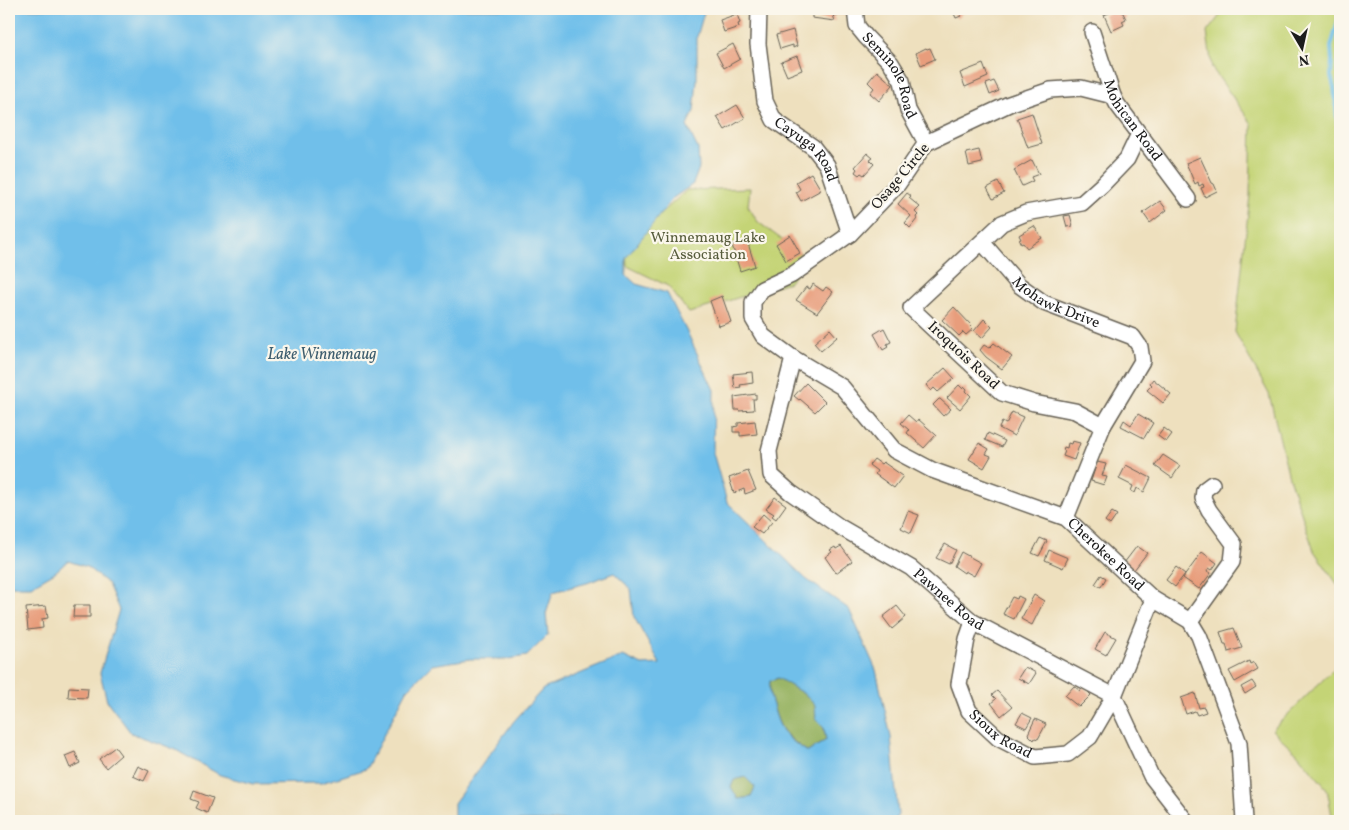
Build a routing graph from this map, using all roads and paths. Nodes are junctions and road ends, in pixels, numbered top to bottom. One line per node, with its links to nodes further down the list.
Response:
1 (759, 9): 8 (street, Cayuga Road)
2 (855, 9): 6 (street, Seminole Road)
3 (1092, 32): 4 (street, Mohican Road)
4 (1113, 96): 5 (street, Mohican Road); 6 (street, Osage Circle)
5 (1139, 134): 7 (street, Mohican Road); 9 (street)
6 (926, 143): 8 (street, Osage Circle)
7 (1188, 199)
8 (850, 234): 10 (street, Osage Circle)
9 (982, 242): 11 (street, Mohawk Drive); 11 (street, Iroquois Road)
10 (793, 358): 13 (street, Cherokee Road); 16 (street, Pawnee Road)
11 (1102, 426): 13 (street)
12 (1212, 484): 15 (street)
13 (1066, 518): 14 (street, Cherokee Road)
14 (1153, 599): 15 (street, Cherokee Road); 17 (street, Sioux Road)
15 (1190, 621): 19 (street)
16 (973, 622): 17 (street, Pawnee Road); 17 (street, Sioux Road)
17 (1114, 696): 18 (street)
18 (1186, 821)
19 (1244, 821)

